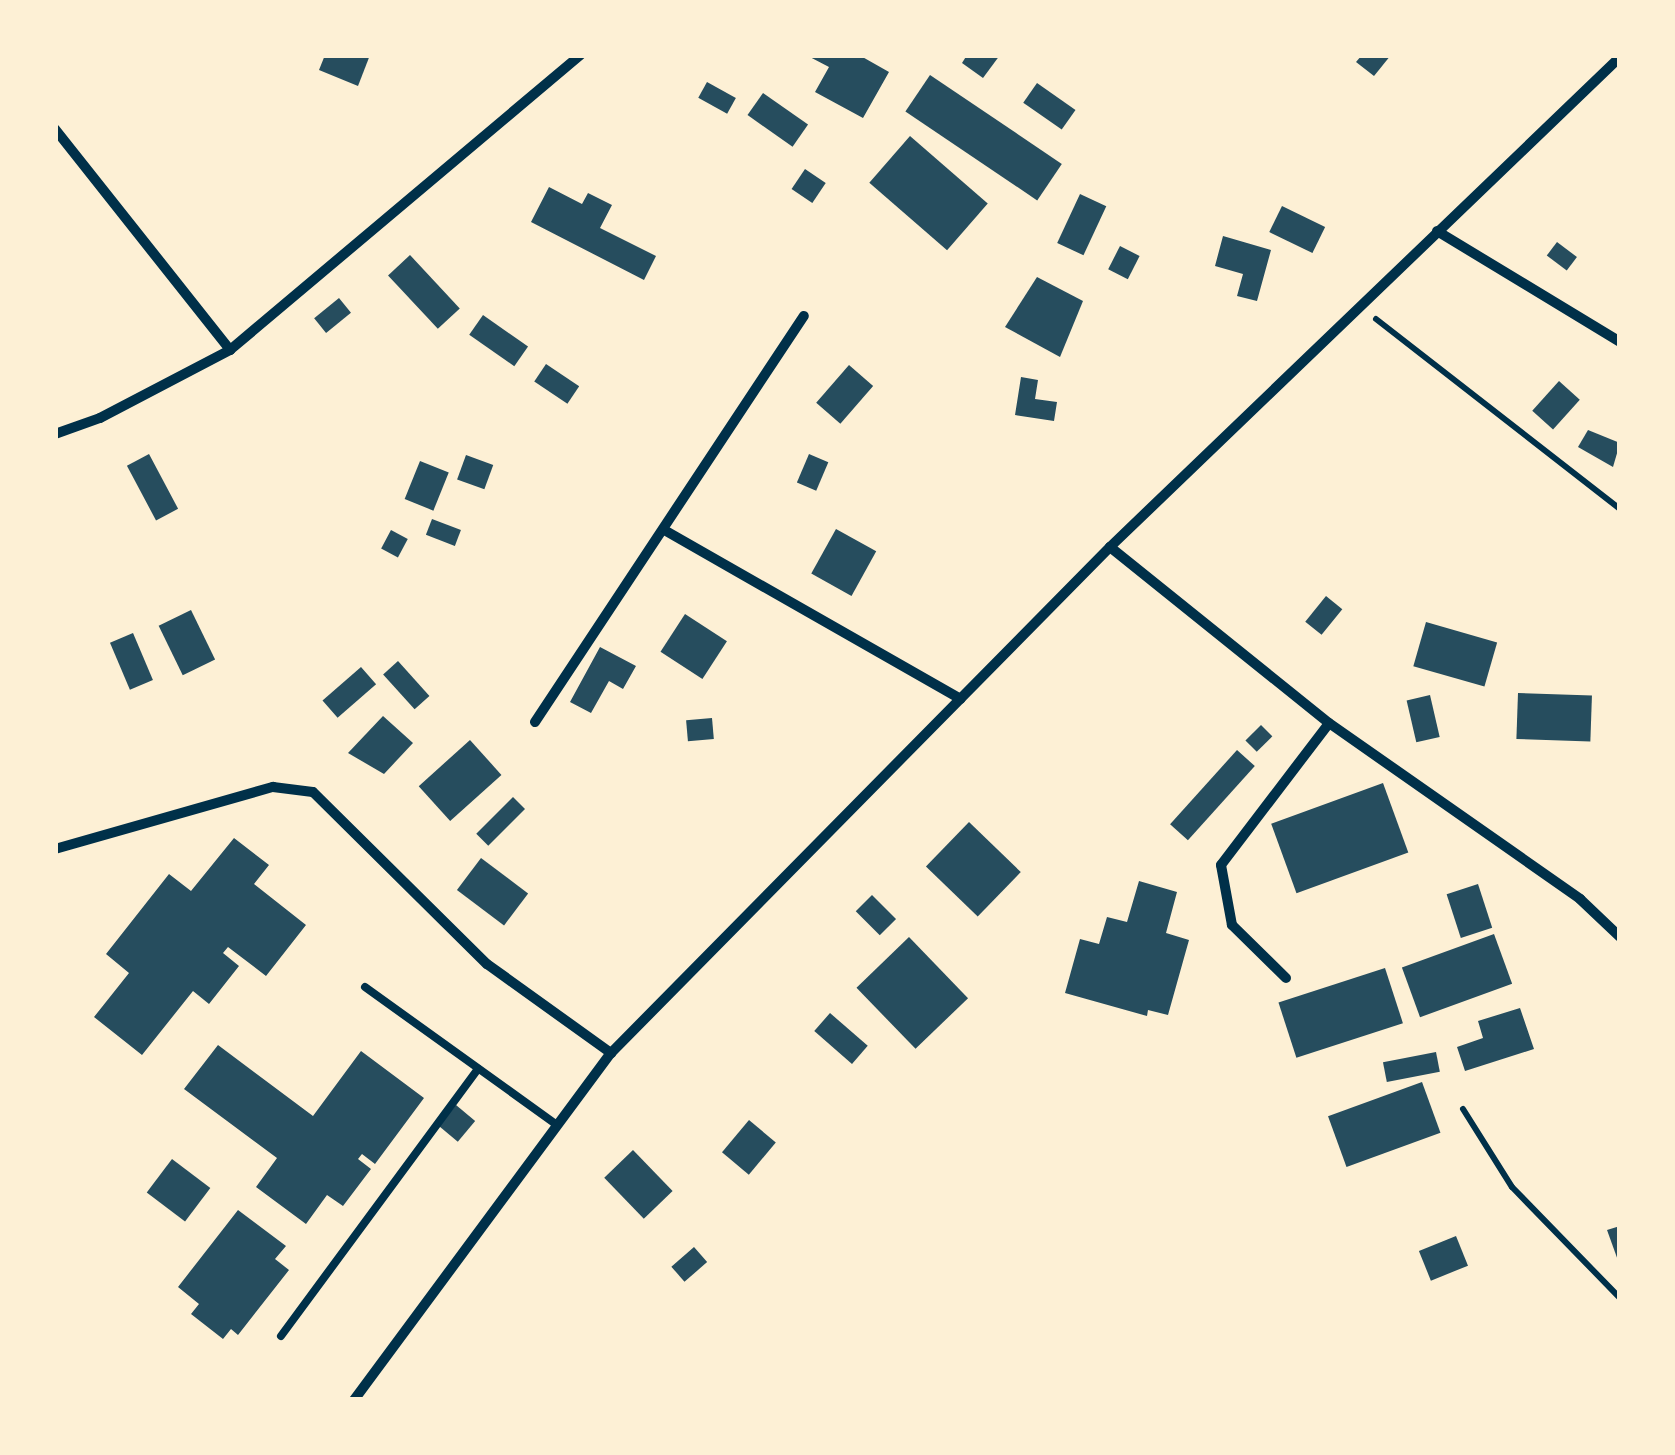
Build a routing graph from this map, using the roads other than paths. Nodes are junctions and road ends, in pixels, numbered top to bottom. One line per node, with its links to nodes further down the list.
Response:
1 (580, 55): 7 (street)
2 (1620, 56): 4 (street)
3 (55, 130): 7 (street)
4 (1437, 231): 6 (street); 10 (street)
5 (804, 316): 9 (street)
6 (1620, 342)
7 (230, 350): 8 (street)
8 (55, 434)
9 (666, 531): 11 (street); 12 (street)
10 (1110, 547): 11 (street); 13 (street)
11 (960, 699): 18 (street)
12 (535, 722)
13 (1330, 724): 15 (street); 16 (street)
14 (55, 849): 18 (street)
15 (1620, 936)
16 (1286, 978)
17 (365, 987): 19 (lane)
18 (611, 1053): 20 (street)
19 (478, 1068): 20 (lane); 21 (lane)
20 (554, 1123): 22 (street)
21 (281, 1336)
22 (354, 1400)

